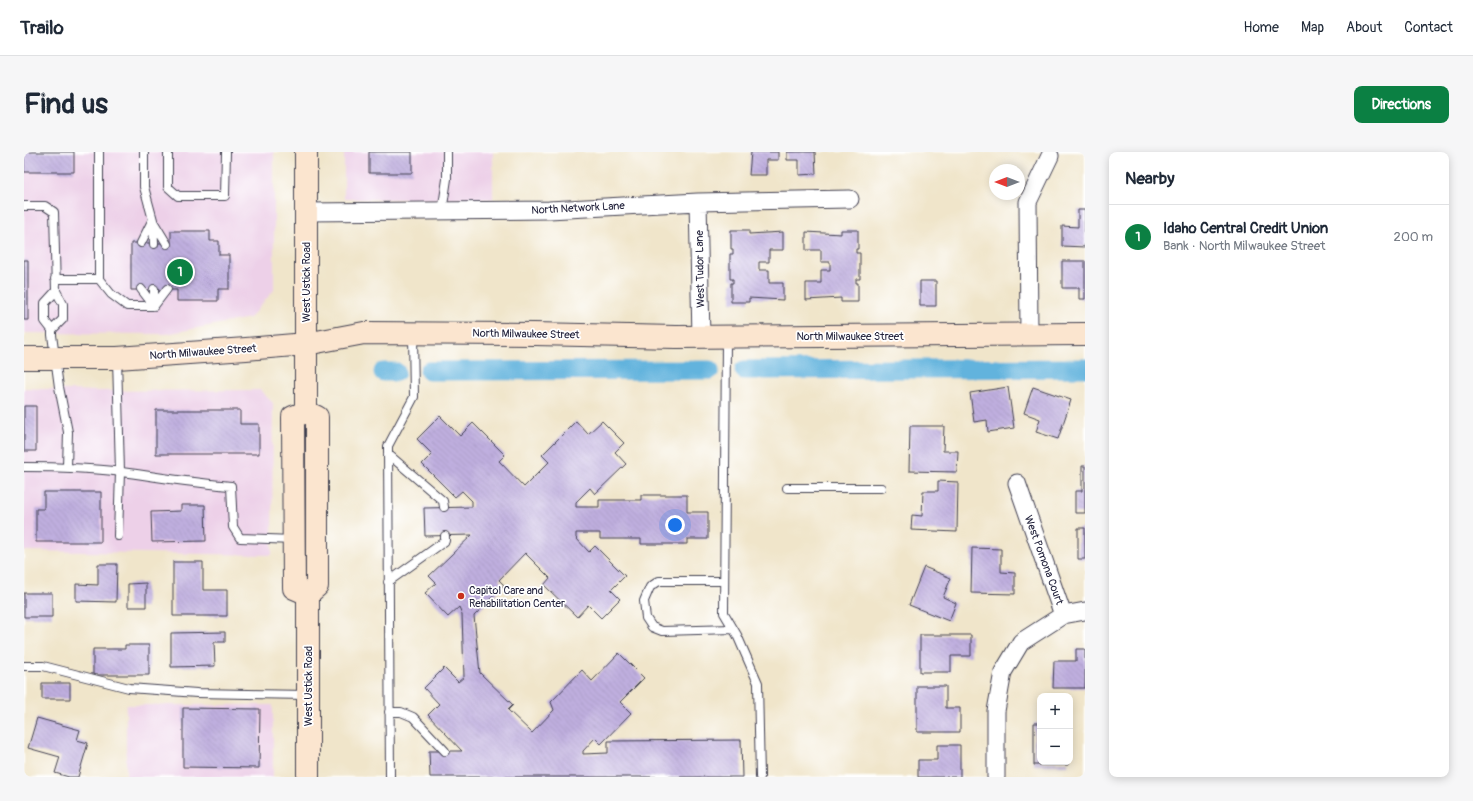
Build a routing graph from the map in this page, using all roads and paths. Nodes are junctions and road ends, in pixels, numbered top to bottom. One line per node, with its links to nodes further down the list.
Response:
1 (99, 152): 18 (lane)
2 (144, 152): 13 (lane)
3 (168, 152): 4 (lane)
4 (226, 152)
5 (306, 152): 11 (main road, West Ustick Road)
6 (447, 152): 12 (lane)
7 (1050, 156): 27 (street)
8 (850, 199): 9 (street, North Network Lane)
9 (698, 202): 12 (street, North Network Lane); 28 (street, West Tudor Lane)
10 (24, 206): 17 (lane)
11 (306, 212): 12 (street, North Network Lane); 30 (main road, West Ustick Road)
12 (442, 212)
13 (153, 220): 14 (lane); 15 (lane); 16 (lane)
14 (141, 243)
15 (154, 244)
16 (167, 244)
17 (55, 279): 18 (lane); 22 (lane)
18 (99, 279): 23 (lane)
19 (141, 289): 23 (lane)
20 (154, 289): 23 (lane)
21 (167, 289): 23 (lane)
22 (56, 291): 24 (lane); 24 (lane)
23 (154, 306)
24 (52, 330): 32 (lane)
25 (413, 333): 28 (main road, North Milwaukee Street); 30 (main road, North Milwaukee Street); 35 (lane)
26 (1085, 334): 27 (main road, North Milwaukee Street)
27 (1029, 335): 29 (main road, North Milwaukee Street)
28 (701, 337): 29 (main road, North Milwaukee Street)
29 (726, 337): 46 (lane)
30 (306, 344): 33 (main road, North Milwaukee Street); 34 (main road, West Ustick Road)
31 (24, 358): 32 (main road, North Milwaukee Street)
32 (54, 358): 33 (main road, North Milwaukee Street); 37 (lane)
33 (117, 358): 38 (lane)
34 (306, 412): 45 (main road); 48 (main road, West Ustick Road)
35 (388, 454): 42 (lane); 47 (lane)
36 (24, 467): 37 (lane)
37 (67, 467): 38 (lane)
38 (120, 472): 43 (lane); 45 (lane)
39 (1017, 483): 50 (street, West Pomona Court)
40 (787, 488): 41 (lane)
41 (881, 488)
42 (444, 507)
43 (118, 536)
44 (445, 536): 47 (lane)
45 (294, 540): 48 (main road)
46 (724, 581): 51 (lane); 51 (lane)
47 (388, 582): 54 (lane)
48 (308, 594): 53 (main road, West Ustick Road)
49 (1085, 611): 50 (street)
50 (1063, 615): 59 (street, West Pomona Court)
51 (733, 629): 58 (lane)
52 (24, 666): 53 (lane)
53 (309, 695): 56 (main road, West Ustick Road)
54 (389, 712): 55 (lane); 57 (lane)
55 (445, 751)
56 (308, 777)
57 (390, 777)
58 (760, 777)
59 (996, 777)

